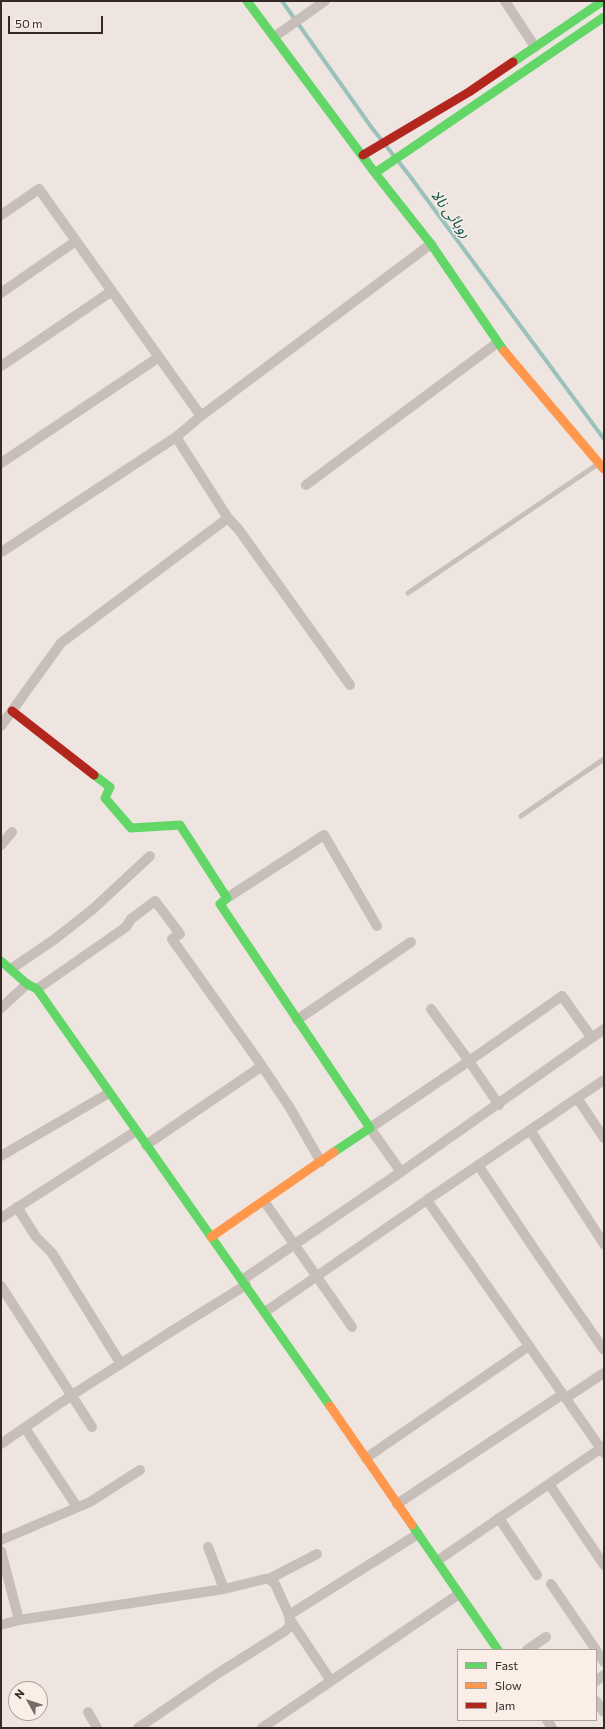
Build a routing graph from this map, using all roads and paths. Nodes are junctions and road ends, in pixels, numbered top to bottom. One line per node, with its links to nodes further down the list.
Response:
1 (247, 1): 6 (street)
2 (325, 1): 6 (street)
3 (505, 1): 7 (street)
4 (603, 1): 7 (street)
5 (604, 17): 9 (street)
6 (274, 37): 10 (street)
7 (535, 47): 8 (street)
8 (443, 107): 9 (street); 10 (street)
9 (452, 119): 11 (street)
10 (362, 155): 11 (street)
11 (375, 173): 14 (street)
12 (1, 215): 13 (street)
13 (76, 241): 15 (street); 16 (street)
14 (431, 244): 17 (street); 20 (street)
15 (112, 290): 18 (street); 19 (street)
16 (1, 293)
17 (497, 343): 23 (street); 24 (street)
18 (159, 357): 20 (street); 22 (street)
19 (1, 366)
20 (201, 416): 21 (street)
21 (176, 437): 25 (street); 26 (street)
22 (1, 463)
23 (602, 466): 27 (lane)
24 (306, 485)
25 (228, 518): 28 (street); 29 (street)
26 (3, 551)
27 (408, 593)
28 (350, 685)
29 (12, 711): 30 (street); 36 (street)
30 (1, 726)
31 (604, 759): 32 (lane)
32 (521, 816)
33 (12, 832): 34 (street)
34 (1, 845)
35 (150, 856): 40 (street)
36 (227, 898): 37 (street); 45 (street)
37 (377, 926)
38 (411, 942): 45 (street)
39 (1, 961): 40 (street)
40 (11, 969): 41 (street)
41 (27, 984): 42 (street); 43 (street)
42 (37, 989): 49 (street); 51 (street)
43 (1, 1008)
44 (431, 1009): 48 (street)
45 (297, 1020): 54 (street)
46 (604, 1029): 47 (street)
47 (592, 1038): 48 (street); 53 (street)
48 (469, 1061): 53 (street); 54 (street)
49 (262, 1066): 58 (street); 60 (street)
50 (604, 1080): 52 (street)
51 (109, 1093): 56 (street); 59 (street)
52 (578, 1098): 55 (street); 57 (street)
53 (499, 1105): 62 (street)
54 (370, 1128): 60 (street); 62 (street)
55 (530, 1130): 61 (street); 69 (street)
56 (136, 1131): 58 (street); 65 (street)
57 (604, 1138)
58 (146, 1145): 67 (street)
59 (1, 1156)
60 (321, 1162): 64 (street)
61 (478, 1165): 63 (street); 76 (street)
62 (401, 1172): 68 (street)
63 (427, 1200): 70 (street); 75 (street)
64 (264, 1201): 67 (street); 68 (street)
65 (17, 1207): 66 (street); 77 (street)
66 (1, 1218)
67 (212, 1237): 71 (street)
68 (294, 1244): 70 (street); 71 (street)
69 (604, 1244)
70 (316, 1276): 73 (street); 74 (street)
71 (244, 1282): 73 (street); 77 (street)
72 (1, 1286): 79 (street)
73 (265, 1312): 85 (street)
74 (352, 1327)
75 (529, 1346): 80 (street); 85 (street)
76 (604, 1350)
77 (120, 1364): 79 (street)
78 (604, 1373): 80 (street)
79 (72, 1395): 81 (street); 82 (street)
80 (564, 1396): 84 (street); 88 (street)
81 (92, 1427)
82 (25, 1428): 83 (street); 89 (street)
83 (1, 1444)
84 (603, 1449): 87 (street)
85 (366, 1458): 88 (street)
86 (140, 1470): 89 (street)
87 (548, 1484): 90 (street); 97 (street)
88 (397, 1504): 91 (street)
89 (77, 1507): 92 (street)
90 (498, 1518): 96 (street); 98 (street)
91 (418, 1534): 96 (street); 103 (street)
92 (1, 1540)
93 (208, 1547): 101 (street)
94 (1, 1551): 104 (street)
95 (317, 1554): 99 (street)
96 (437, 1561): 102 (street)
97 (604, 1565)
98 (537, 1575)
99 (269, 1579): 101 (street); 103 (street)
100 (551, 1584): 109 (street)
101 (224, 1589): 104 (street)
102 (459, 1594): 107 (street); 112 (street)
103 (290, 1618): 112 (street); 117 (street)
104 (19, 1620): 105 (street)
105 (1, 1625)
106 (546, 1637): 108 (street)
107 (497, 1649)
108 (528, 1649)
109 (595, 1649)
110 (597, 1652): 111 (street)
111 (604, 1662)
112 (331, 1681): 118 (street)
113 (597, 1702): 115 (street)
114 (88, 1712): 116 (street)
115 (604, 1712)
116 (97, 1728)
117 (138, 1728)
118 (262, 1728)

